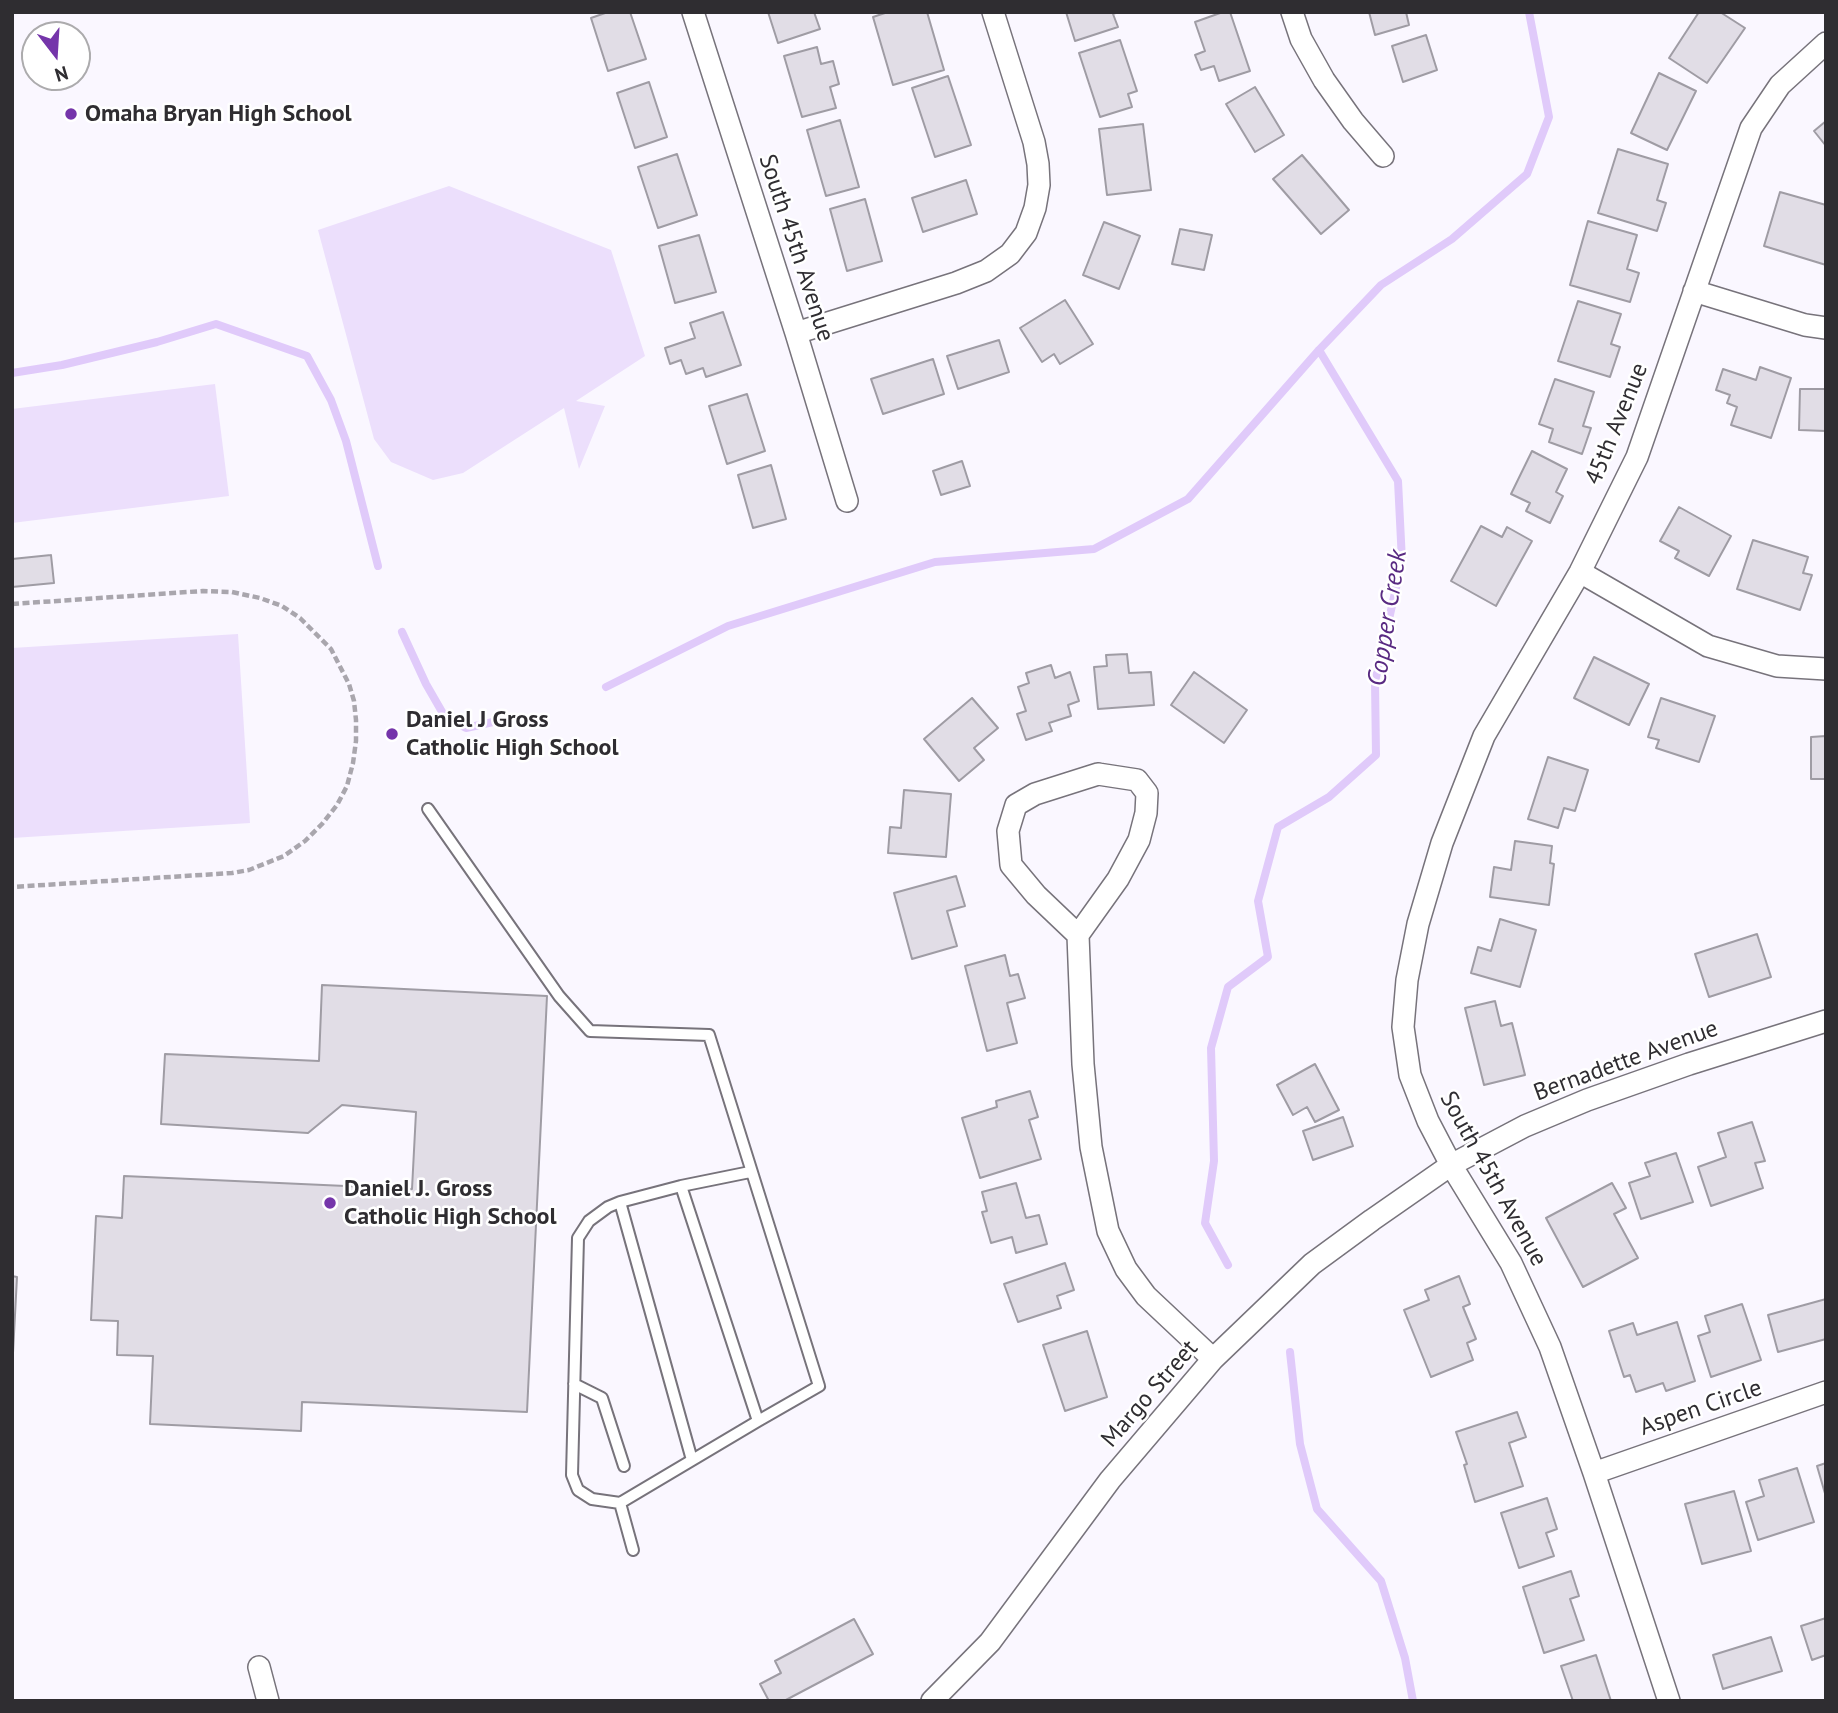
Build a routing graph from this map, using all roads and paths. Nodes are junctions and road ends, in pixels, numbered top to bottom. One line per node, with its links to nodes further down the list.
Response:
1 (693, 12): 8 (street, South 45th Avenue)
2 (993, 12): 8 (street)
3 (1292, 12): 5 (street)
4 (1826, 43): 6 (street, 45th Avenue)
5 (1383, 156)
6 (1694, 291): 7 (street); 10 (street, 45th Avenue)
7 (1826, 328)
8 (796, 333): 9 (street, South 45th Avenue)
9 (846, 501)
10 (1580, 572): 12 (street); 17 (street, South 45th Avenue)
11 (12, 604): 14 (path)
12 (1826, 669)
13 (428, 809): 18 (lane)
14 (12, 887)
15 (1078, 935): 15 (street); 21 (street)
16 (1826, 1021): 17 (street, Bernadette Avenue)
17 (1451, 1165): 21 (street, Margo Street); 27 (street, South 45th Avenue)
18 (750, 1171): 19 (lane); 24 (lane)
19 (681, 1186): 20 (lane); 24 (lane)
20 (620, 1202): 22 (lane); 25 (lane)
21 (1213, 1359): 32 (street, Margo Street)
22 (574, 1384): 26 (lane); 28 (lane)
23 (1826, 1392): 27 (street, Aspen Circle)
24 (758, 1421): 25 (lane)
25 (692, 1461): 28 (lane)
26 (624, 1466)
27 (1594, 1473): 33 (street, South 45th Avenue)
28 (620, 1503): 29 (lane)
29 (633, 1550)
30 (259, 1667): 31 (street)
31 (268, 1701)
32 (932, 1701)
33 (1669, 1701)

